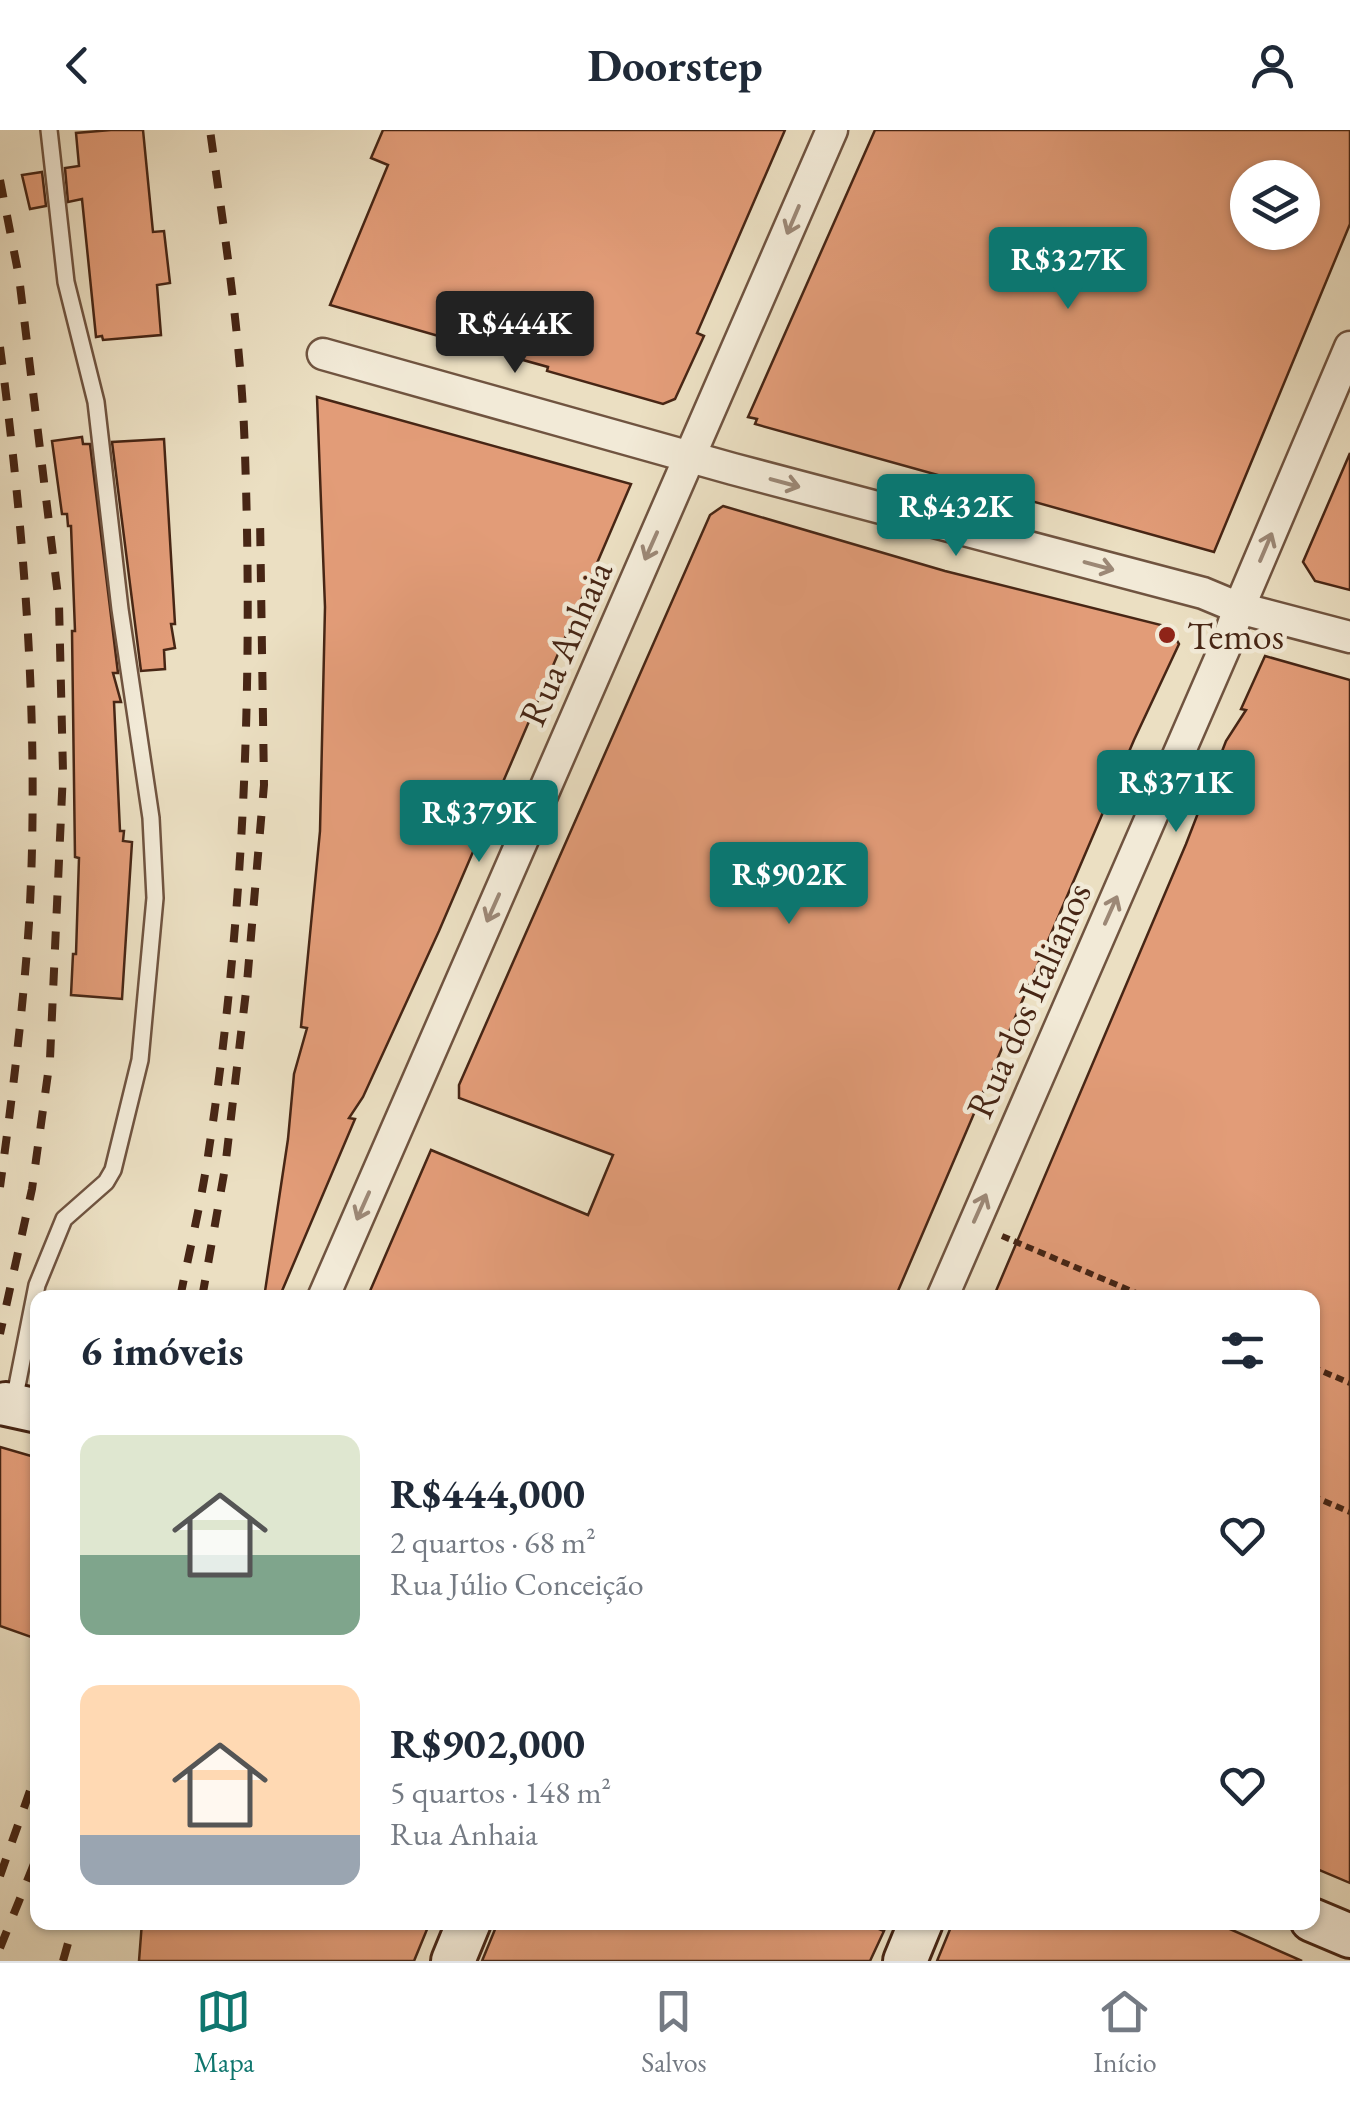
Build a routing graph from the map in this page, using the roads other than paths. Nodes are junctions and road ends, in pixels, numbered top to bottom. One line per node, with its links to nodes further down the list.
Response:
1 (50, 130): 8 (lane)
2 (832, 130): 5 (street, Rua Anhaia, one-way to 5)
3 (1350, 347): 6 (street, Rua dos Italianos, one-way to 3)
4 (322, 354): 5 (street)
5 (691, 457): 6 (street, one-way to 6); 9 (street, Rua Anhaia, one-way to 9)
6 (1239, 608): 7 (street); 10 (street, Rua dos Italianos, one-way to 6)
7 (1350, 637)
8 (37, 1290)
9 (327, 1290)
10 (945, 1290)
11 (30, 1336): 12 (lane)
12 (19, 1406)
13 (1320, 1923): 16 (street)
14 (466, 1930): 17 (street)
15 (918, 1930): 18 (street)
16 (1350, 1936)
17 (452, 1961)
18 (905, 1961)

